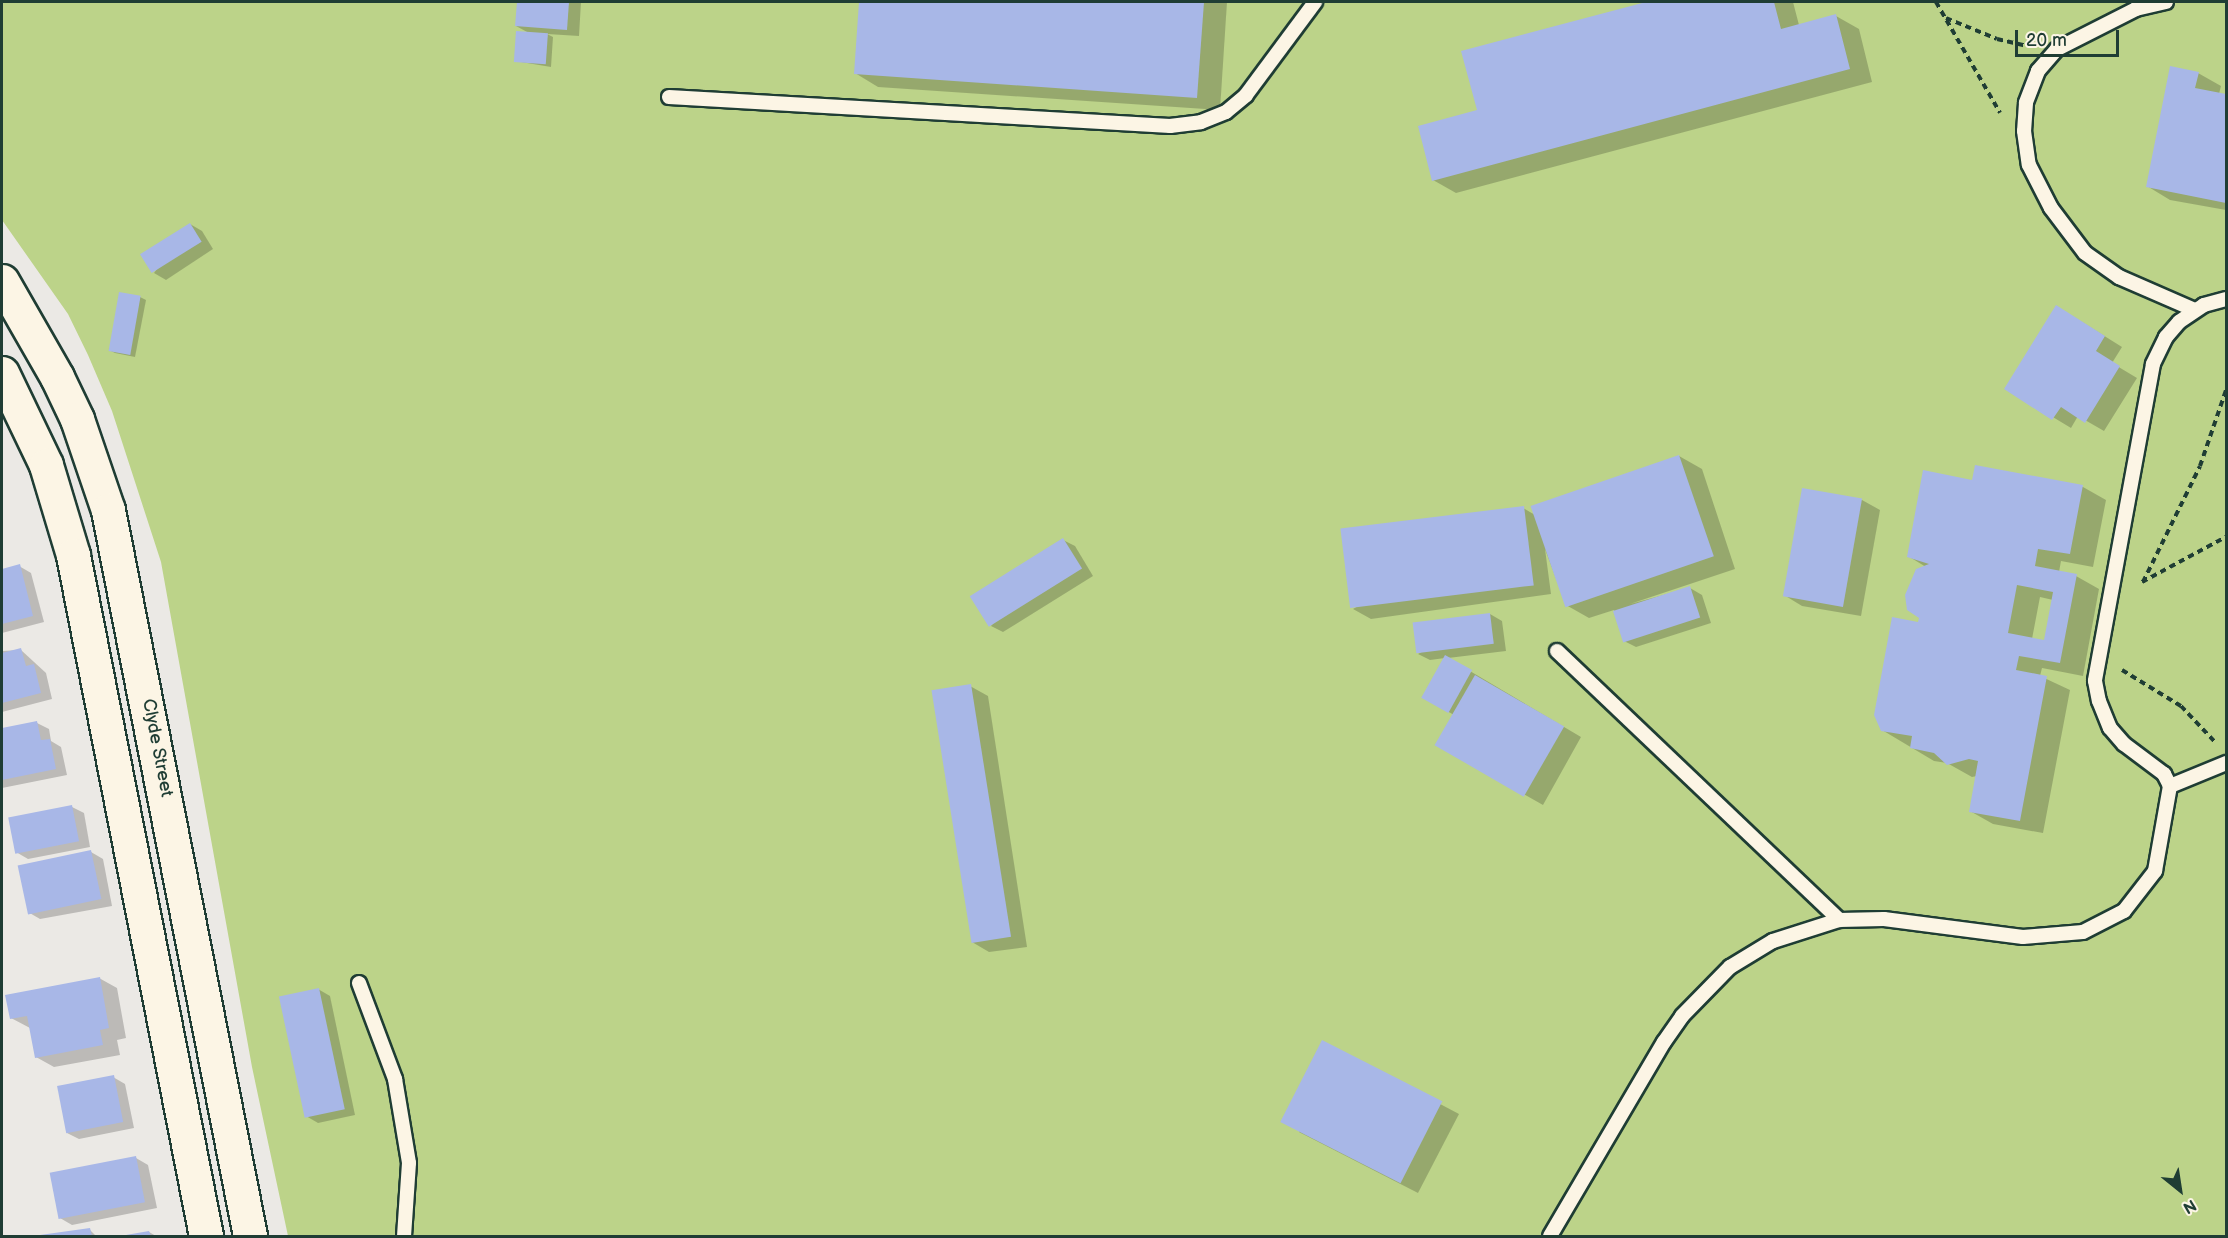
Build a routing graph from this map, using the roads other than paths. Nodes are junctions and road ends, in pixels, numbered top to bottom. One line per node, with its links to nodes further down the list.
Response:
1 (1315, 2): 3 (lane)
2 (2166, 2): 6 (lane)
3 (669, 98)
4 (2, 281): 14 (main road, Clyde Street)
5 (2226, 298): 6 (lane)
6 (2196, 310): 10 (lane)
7 (2, 374): 13 (main road)
8 (1557, 651): 11 (lane)
9 (2223, 756): 10 (lane)
10 (2170, 786): 11 (lane)
11 (1839, 920): 16 (lane)
12 (359, 983): 15 (lane)
13 (206, 1236)
14 (250, 1236)
15 (404, 1236)
16 (1550, 1236)

